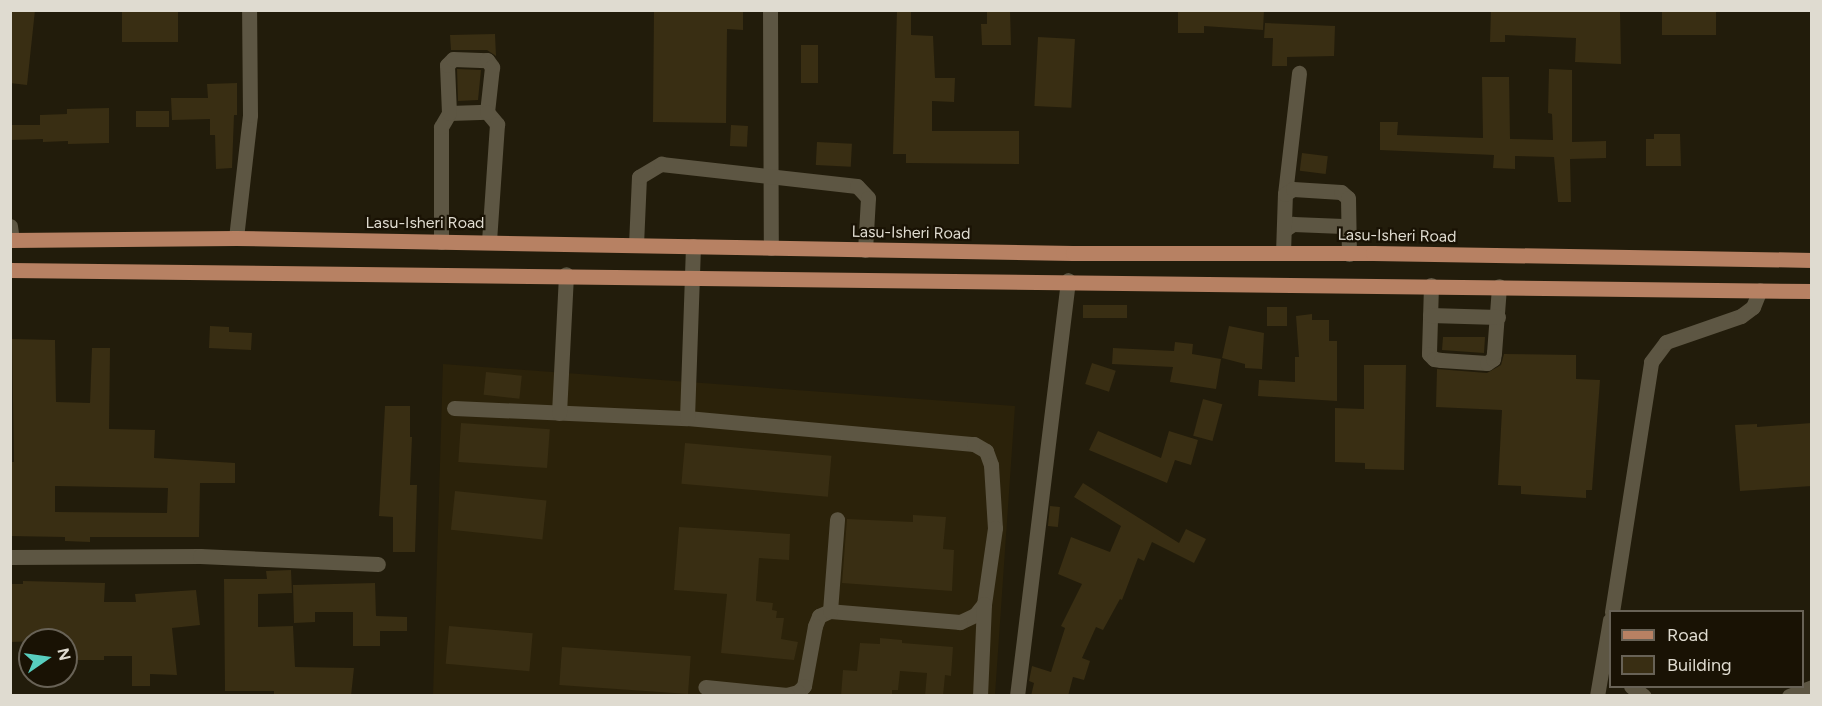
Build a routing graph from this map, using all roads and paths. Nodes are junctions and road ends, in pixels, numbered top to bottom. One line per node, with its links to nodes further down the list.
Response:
1 (249, 10): 11 (street)
2 (770, 10): 6 (street)
3 (1299, 73): 7 (street)
4 (487, 112): 5 (street); 5 (street); 12 (street)
5 (449, 113): 13 (street)
6 (772, 177): 14 (street); 16 (street); 17 (street)
7 (1285, 194): 8 (street); 9 (street)
8 (1284, 230): 9 (street); 18 (street)
9 (1349, 233): 19 (street)
10 (11, 235): 11 (main road, Lasu-Isheri Road)
11 (236, 238): 13 (main road, Lasu-Isheri Road)
12 (489, 241): 13 (main road, Lasu-Isheri Road); 14 (main road, Lasu-Isheri Road)
13 (441, 242)
14 (636, 245): 15 (main road, Lasu-Isheri Road)
15 (693, 246): 16 (main road, Lasu-Isheri Road); 23 (street)
16 (771, 248): 17 (main road, Lasu-Isheri Road)
17 (865, 250): 18 (main road, Lasu-Isheri Road)
18 (1283, 254): 19 (main road, Lasu-Isheri Road)
19 (1349, 254): 20 (main road, Lasu-Isheri Road)
20 (1812, 260)
21 (10, 270): 22 (main road)
22 (566, 274): 23 (main road); 32 (street)
23 (692, 276): 24 (main road); 33 (street)
24 (1068, 280): 25 (main road); 45 (street)
25 (1431, 285): 26 (main road); 29 (street)
26 (1499, 286): 27 (main road); 30 (street)
27 (1760, 290): 28 (main road); 38 (street)
28 (1812, 291)
29 (1430, 315): 30 (street); 30 (street)
30 (1498, 317)
31 (454, 408): 32 (street)
32 (559, 413): 33 (street)
33 (687, 418): 37 (street)
34 (837, 519): 39 (street)
35 (10, 557): 36 (street)
36 (378, 564)
37 (984, 604): 39 (street); 44 (street)
38 (1612, 610)
39 (830, 611): 42 (street)
40 (1609, 645): 41 (street)
41 (1607, 670): 46 (street)
42 (705, 687)
43 (1812, 687): 47 (street)
44 (980, 696)
45 (1017, 696)
46 (1597, 696)
47 (1789, 696)

